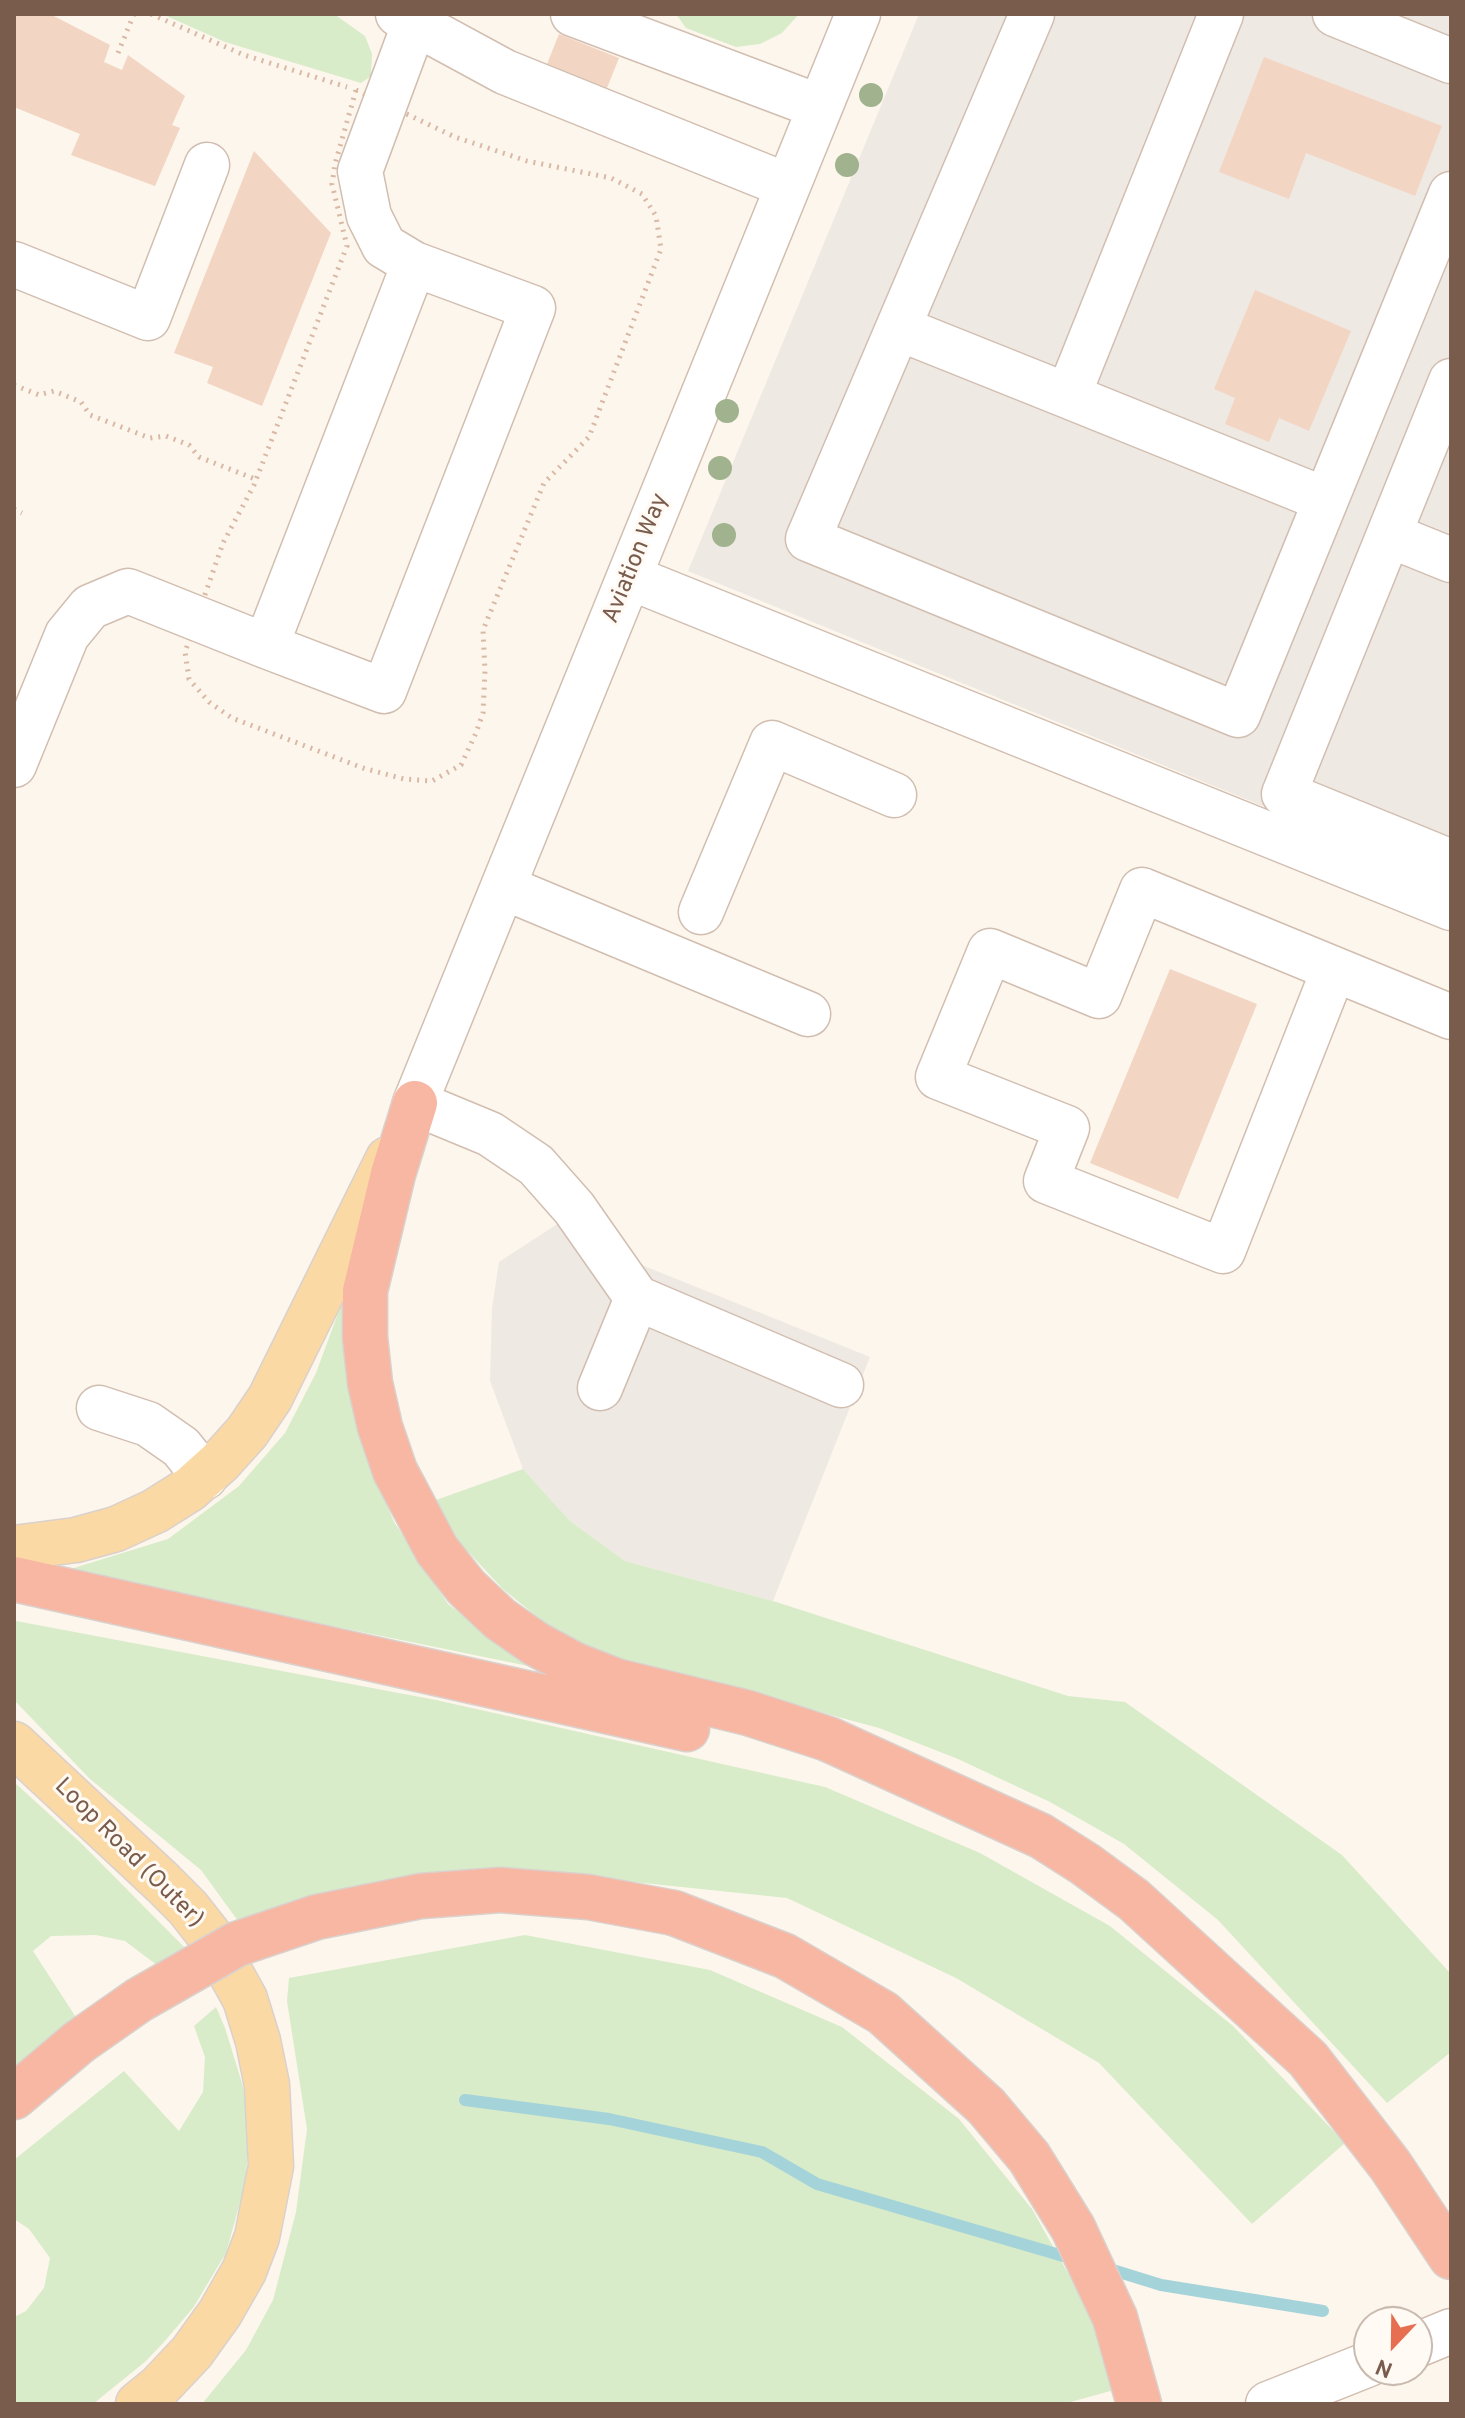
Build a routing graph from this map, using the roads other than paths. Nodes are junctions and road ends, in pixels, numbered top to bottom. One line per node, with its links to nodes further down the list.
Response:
1 (573, 14): 8 (street)
2 (858, 14): 8 (street, Aviation Way)
3 (1032, 14): 14 (street)
4 (1221, 14): 16 (street)
5 (1335, 14): 7 (street)
6 (410, 17): 10 (street); 13 (street)
7 (1451, 61)
8 (820, 107): 10 (street, Aviation Way)
9 (207, 165): 12 (street)
10 (788, 186): 20 (street, Aviation Way)
11 (1451, 194): 17 (street)
12 (14, 264)
13 (414, 264): 21 (street); 21 (street)
14 (898, 328): 16 (street); 17 (street)
15 (1451, 381): 18 (street)
16 (1068, 396): 17 (street)
17 (1326, 500)
18 (1389, 535): 19 (street); 24 (street)
19 (1451, 560)
20 (629, 577): 25 (street, Aviation Way); 26 (street)
21 (266, 646): 22 (street)
22 (14, 765)
23 (894, 795): 27 (street)
24 (1451, 862)
25 (503, 887): 29 (street); 31 (street, Aviation Way)
26 (1451, 908)
27 (701, 912)
28 (1334, 969): 28 (street); 30 (street)
29 (808, 1014)
30 (1451, 1017)
31 (415, 1103): 32 (street); 36 (main road); 40 (highway)
32 (637, 1298): 33 (street); 34 (street)
33 (841, 1385)
34 (600, 1388)
35 (99, 1408): 36 (street)
36 (205, 1477): 37 (main road)
37 (14, 1548)
38 (14, 1579): 40 (highway)
39 (14, 1744): 44 (main road, Loop Road (Outer))
40 (924, 1782): 42 (highway)
41 (14, 2097): 45 (highway, bridge)
42 (1451, 2257)
43 (1353, 2370): 46 (street)
44 (138, 2404)
45 (1139, 2404)
46 (1268, 2404)

